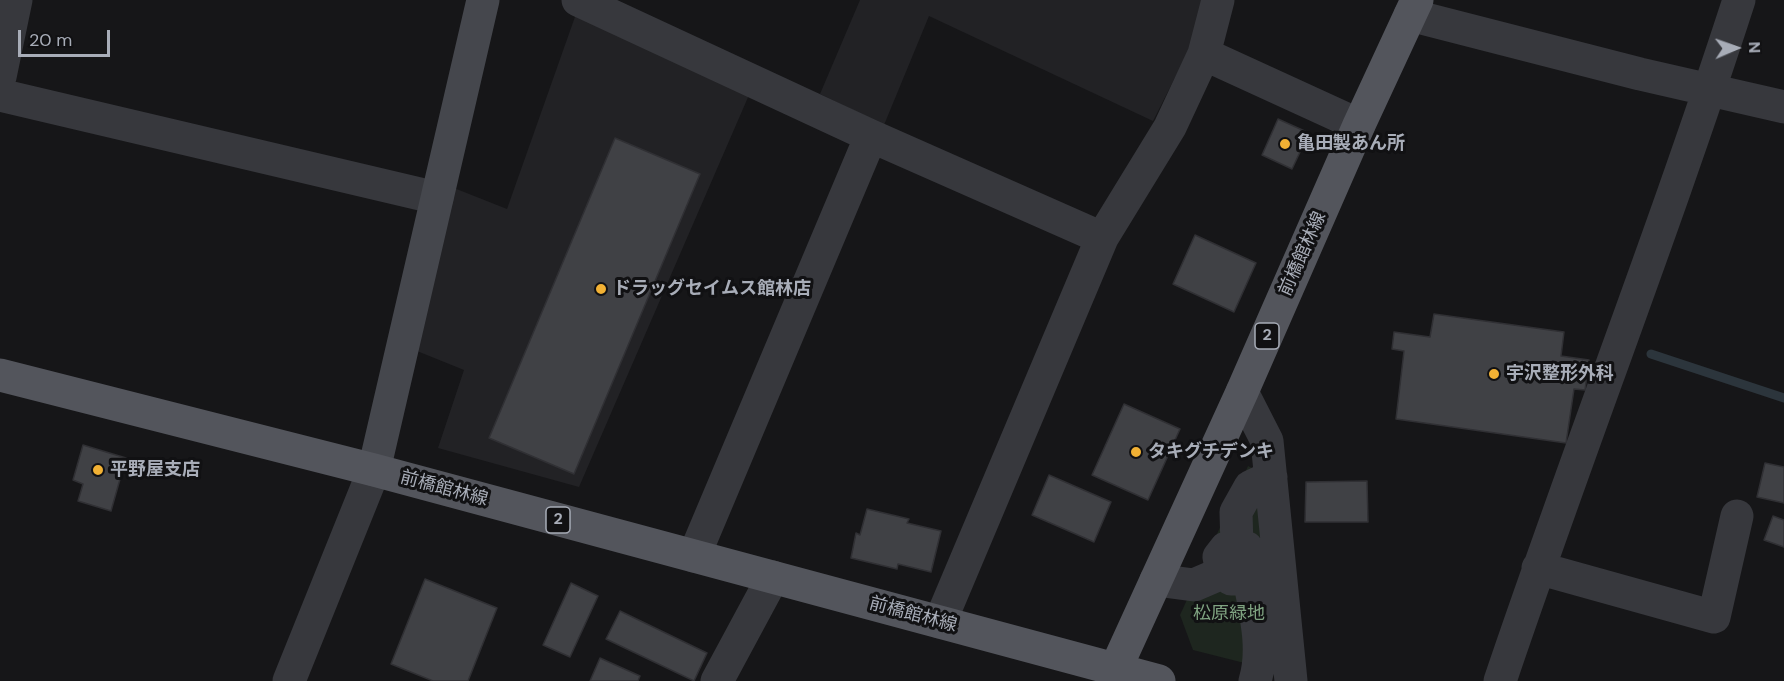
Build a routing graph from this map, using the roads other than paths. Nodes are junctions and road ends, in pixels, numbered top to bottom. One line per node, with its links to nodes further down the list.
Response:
1 (16, 0): 8 (street)
2 (483, 0): 14 (street)
3 (578, 0): 13 (street)
4 (1218, 0): 7 (street)
5 (1739, 0): 9 (street)
6 (1413, 8): 9 (street); 12 (main road, 前橋館林線 / 2)
7 (1204, 54): 12 (street); 15 (street)
8 (0, 77)
9 (1710, 90): 11 (street); 23 (street)
10 (0, 95): 14 (street)
11 (1784, 107)
12 (1359, 125): 17 (main road, 前橋館林線 / 2)
13 (871, 136): 15 (street); 21 (street)
14 (436, 198): 18 (street)
15 (1102, 238): 26 (street)
16 (0, 375): 18 (main road, 前橋館林線 / 2)
17 (1242, 392): 19 (street); 25 (main road, 前橋館林線 / 2)
18 (374, 470): 21 (main road, 前橋館林線 / 2); 28 (street)
19 (1271, 477): 22 (street); 32 (street)
20 (1737, 516): 23 (street)
21 (694, 556): 24 (main road, 前橋館林線 / 2)
22 (1236, 566): 25 (street); 31 (street)
23 (1538, 568): 33 (street)
24 (773, 577): 26 (main road, 前橋館林線 / 2); 29 (street)
25 (1156, 580): 27 (main road, 前橋館林線 / 2)
26 (940, 622): 27 (main road, 前橋館林線 / 2)
27 (1112, 675): 30 (main road)
28 (289, 681)
29 (717, 681)
30 (1159, 681)
31 (1255, 681)
32 (1291, 681)
33 (1500, 681)

